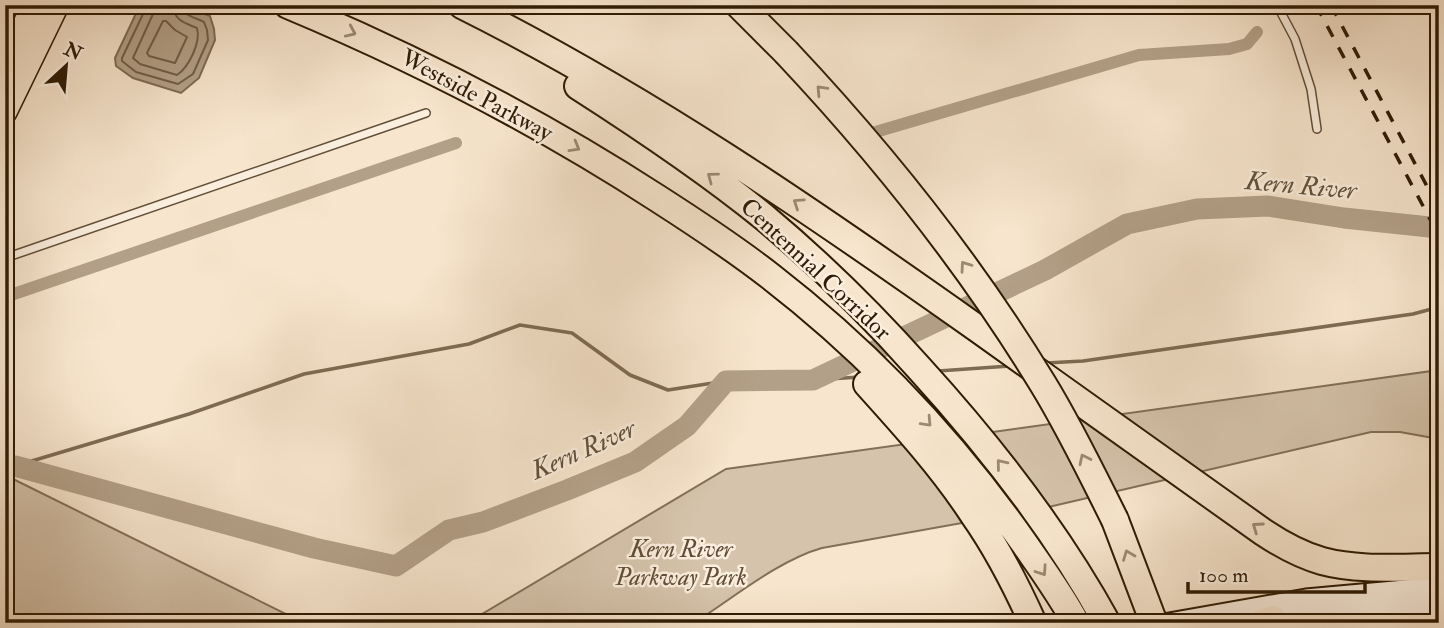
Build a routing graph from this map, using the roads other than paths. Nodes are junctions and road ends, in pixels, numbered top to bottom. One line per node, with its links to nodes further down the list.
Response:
1 (34, 5): 8 (main road)
2 (57, 5): 9 (main road)
3 (288, 5): 13 (highway, Westside Parkway, one-way to 13)
4 (441, 5): 17 (highway, Centennial Corridor, one-way to 4)
5 (462, 5): 14 (highway, one-way to 5, bridge)
6 (739, 5): 21 (highway, one-way to 6, bridge)
7 (1277, 5): 11 (lane)
8 (5, 65)
9 (5, 112)
10 (426, 113): 12 (lane)
11 (1317, 129)
12 (5, 258)
13 (746, 262): 18 (highway, Centennial Corridor, one-way to 18); 20 (highway)
14 (1439, 567)
15 (1439, 587): 22 (main road)
16 (1439, 603): 19 (main road)
17 (1103, 617)
18 (1075, 620)
19 (1262, 622)
20 (1033, 623)
21 (1154, 623)
22 (1169, 623)

